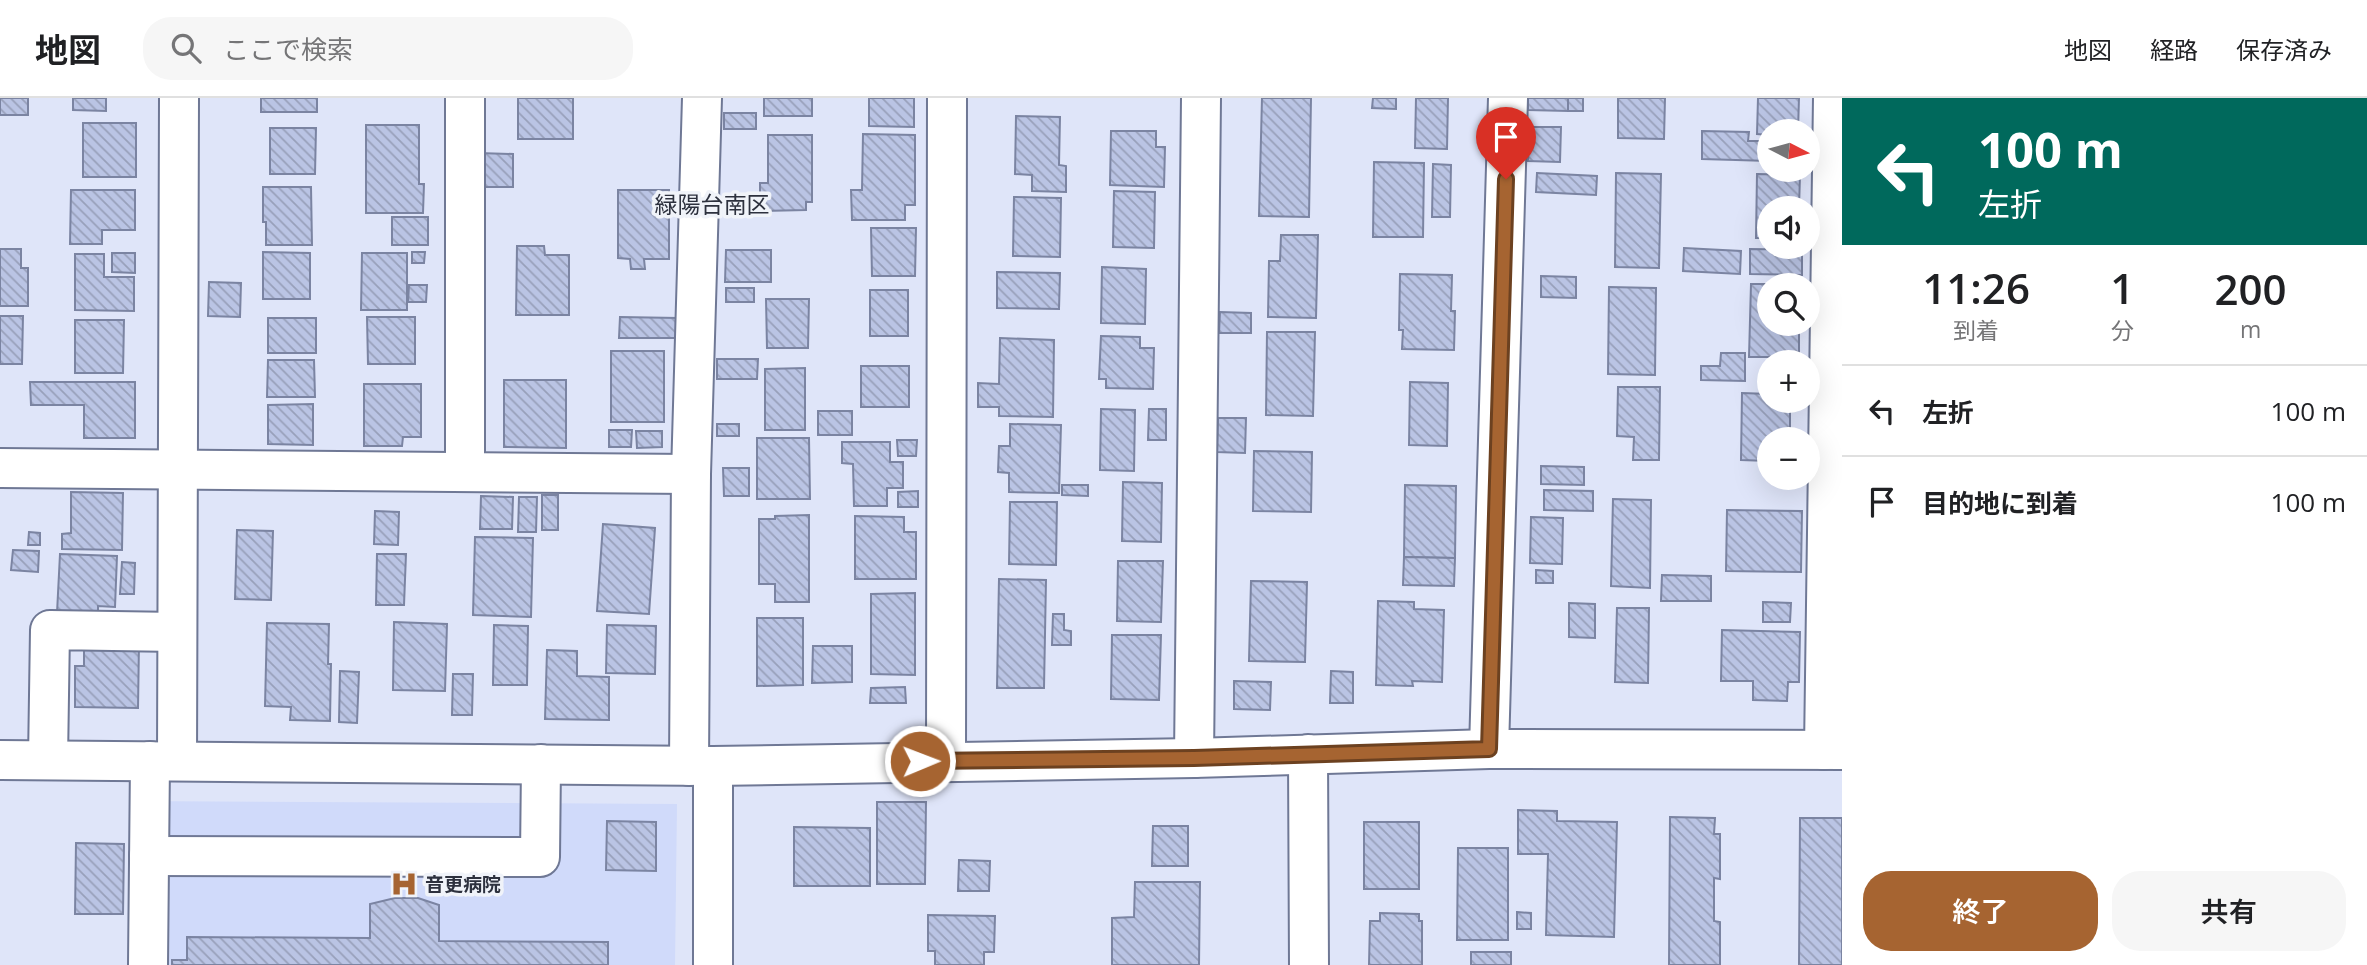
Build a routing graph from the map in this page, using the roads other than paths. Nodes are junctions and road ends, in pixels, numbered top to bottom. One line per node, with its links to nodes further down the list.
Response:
1 (179, 98): 9 (street)
2 (465, 98): 10 (street)
3 (702, 98): 11 (street)
4 (947, 98): 20 (street)
5 (1201, 98): 16 (street)
6 (1508, 98): 13 (street)
7 (1833, 98): 14 (street)
8 (0, 468): 9 (street)
9 (177, 469): 10 (street); 12 (street)
10 (465, 472): 11 (street)
11 (691, 474): 22 (street)
12 (177, 632): 18 (street); 19 (street)
13 (1489, 749): 14 (street); 15 (street)
14 (1833, 750)
15 (1308, 754): 16 (street); 26 (street)
16 (1194, 758): 20 (street)
17 (0, 760): 18 (street)
18 (48, 760): 19 (street)
19 (163, 761): 21 (street); 23 (street)
20 (946, 761): 22 (street)
21 (541, 764): 22 (street); 23 (street)
22 (701, 766): 25 (street)
23 (149, 856): 24 (street)
24 (148, 965)
25 (713, 965)
26 (1309, 965)

